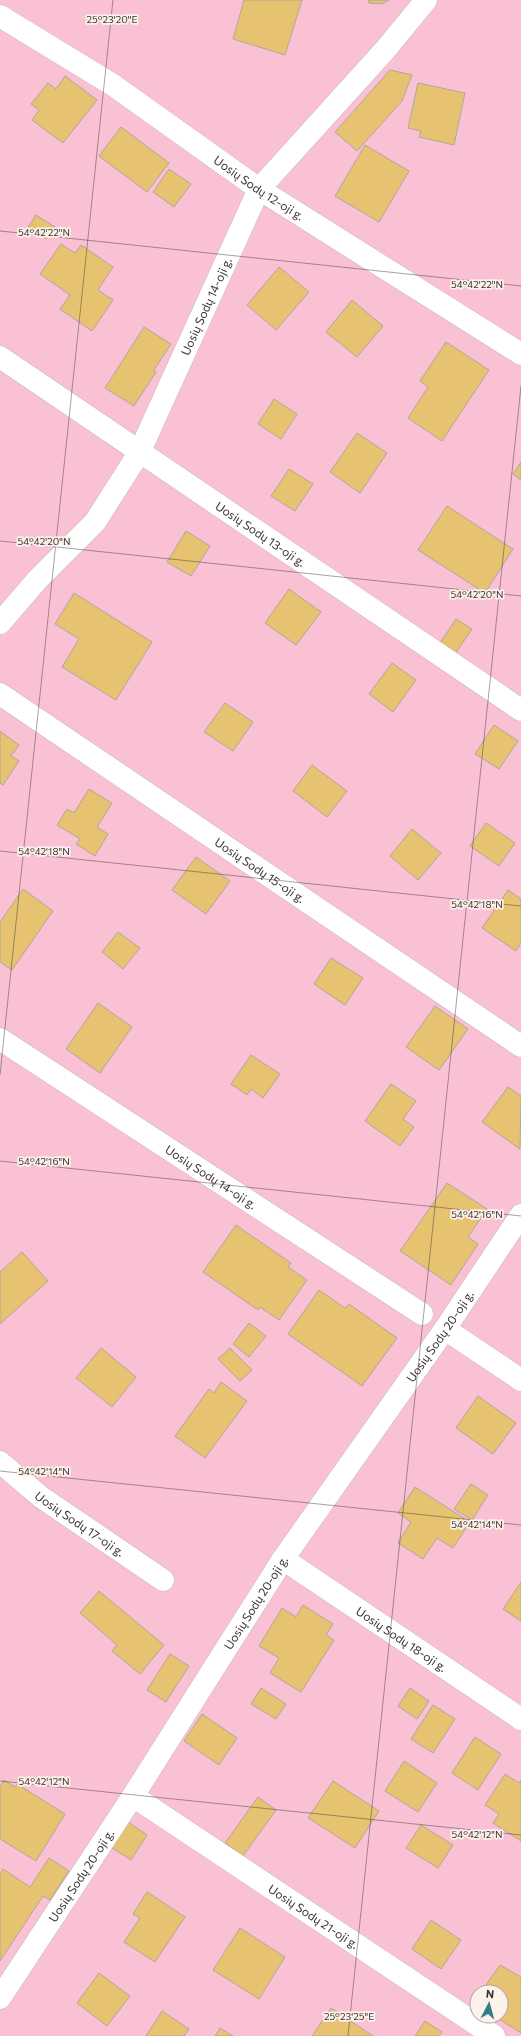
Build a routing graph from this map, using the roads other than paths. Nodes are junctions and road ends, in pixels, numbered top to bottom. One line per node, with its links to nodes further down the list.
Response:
1 (426, 0): 3 (street, Uosių Sodų 14-oji g.)
2 (0, 16): 3 (street, Uosių Sodų 12-oji g.)
3 (259, 189): 4 (street, Uosių Sodų 12-oji g.); 6 (street, Uosių Sodų 14-oji g.)
4 (521, 354)
5 (0, 357): 6 (street, Uosių Sodų 13-oji g.)
6 (139, 453): 7 (street, Uosių Sodų 14-oji g.); 9 (street, Uosių Sodų 13-oji g.)
7 (0, 623)
8 (0, 694): 11 (street, Uosių Sodų 15-oji g.)
9 (521, 710)
10 (0, 1039): 13 (street, Uosių Sodų 14-oji g.)
11 (521, 1046)
12 (521, 1215): 14 (street, Uosių Sodų 20-oji g.)
13 (422, 1314)
14 (445, 1329): 15 (street); 17 (street, Uosių Sodų 20-oji g.)
15 (521, 1380)
16 (0, 1462): 18 (street, Uosių Sodų 17-oji g.)
17 (283, 1559): 19 (street, Uosių Sodų 18-oji g.); 20 (street, Uosių Sodų 20-oji g.)
18 (163, 1580)
19 (521, 1719)
20 (132, 1796): 21 (street, Uosių Sodų 20-oji g.); 22 (street, Uosių Sodų 21-oji g.)
21 (0, 1998)
22 (494, 2036)

